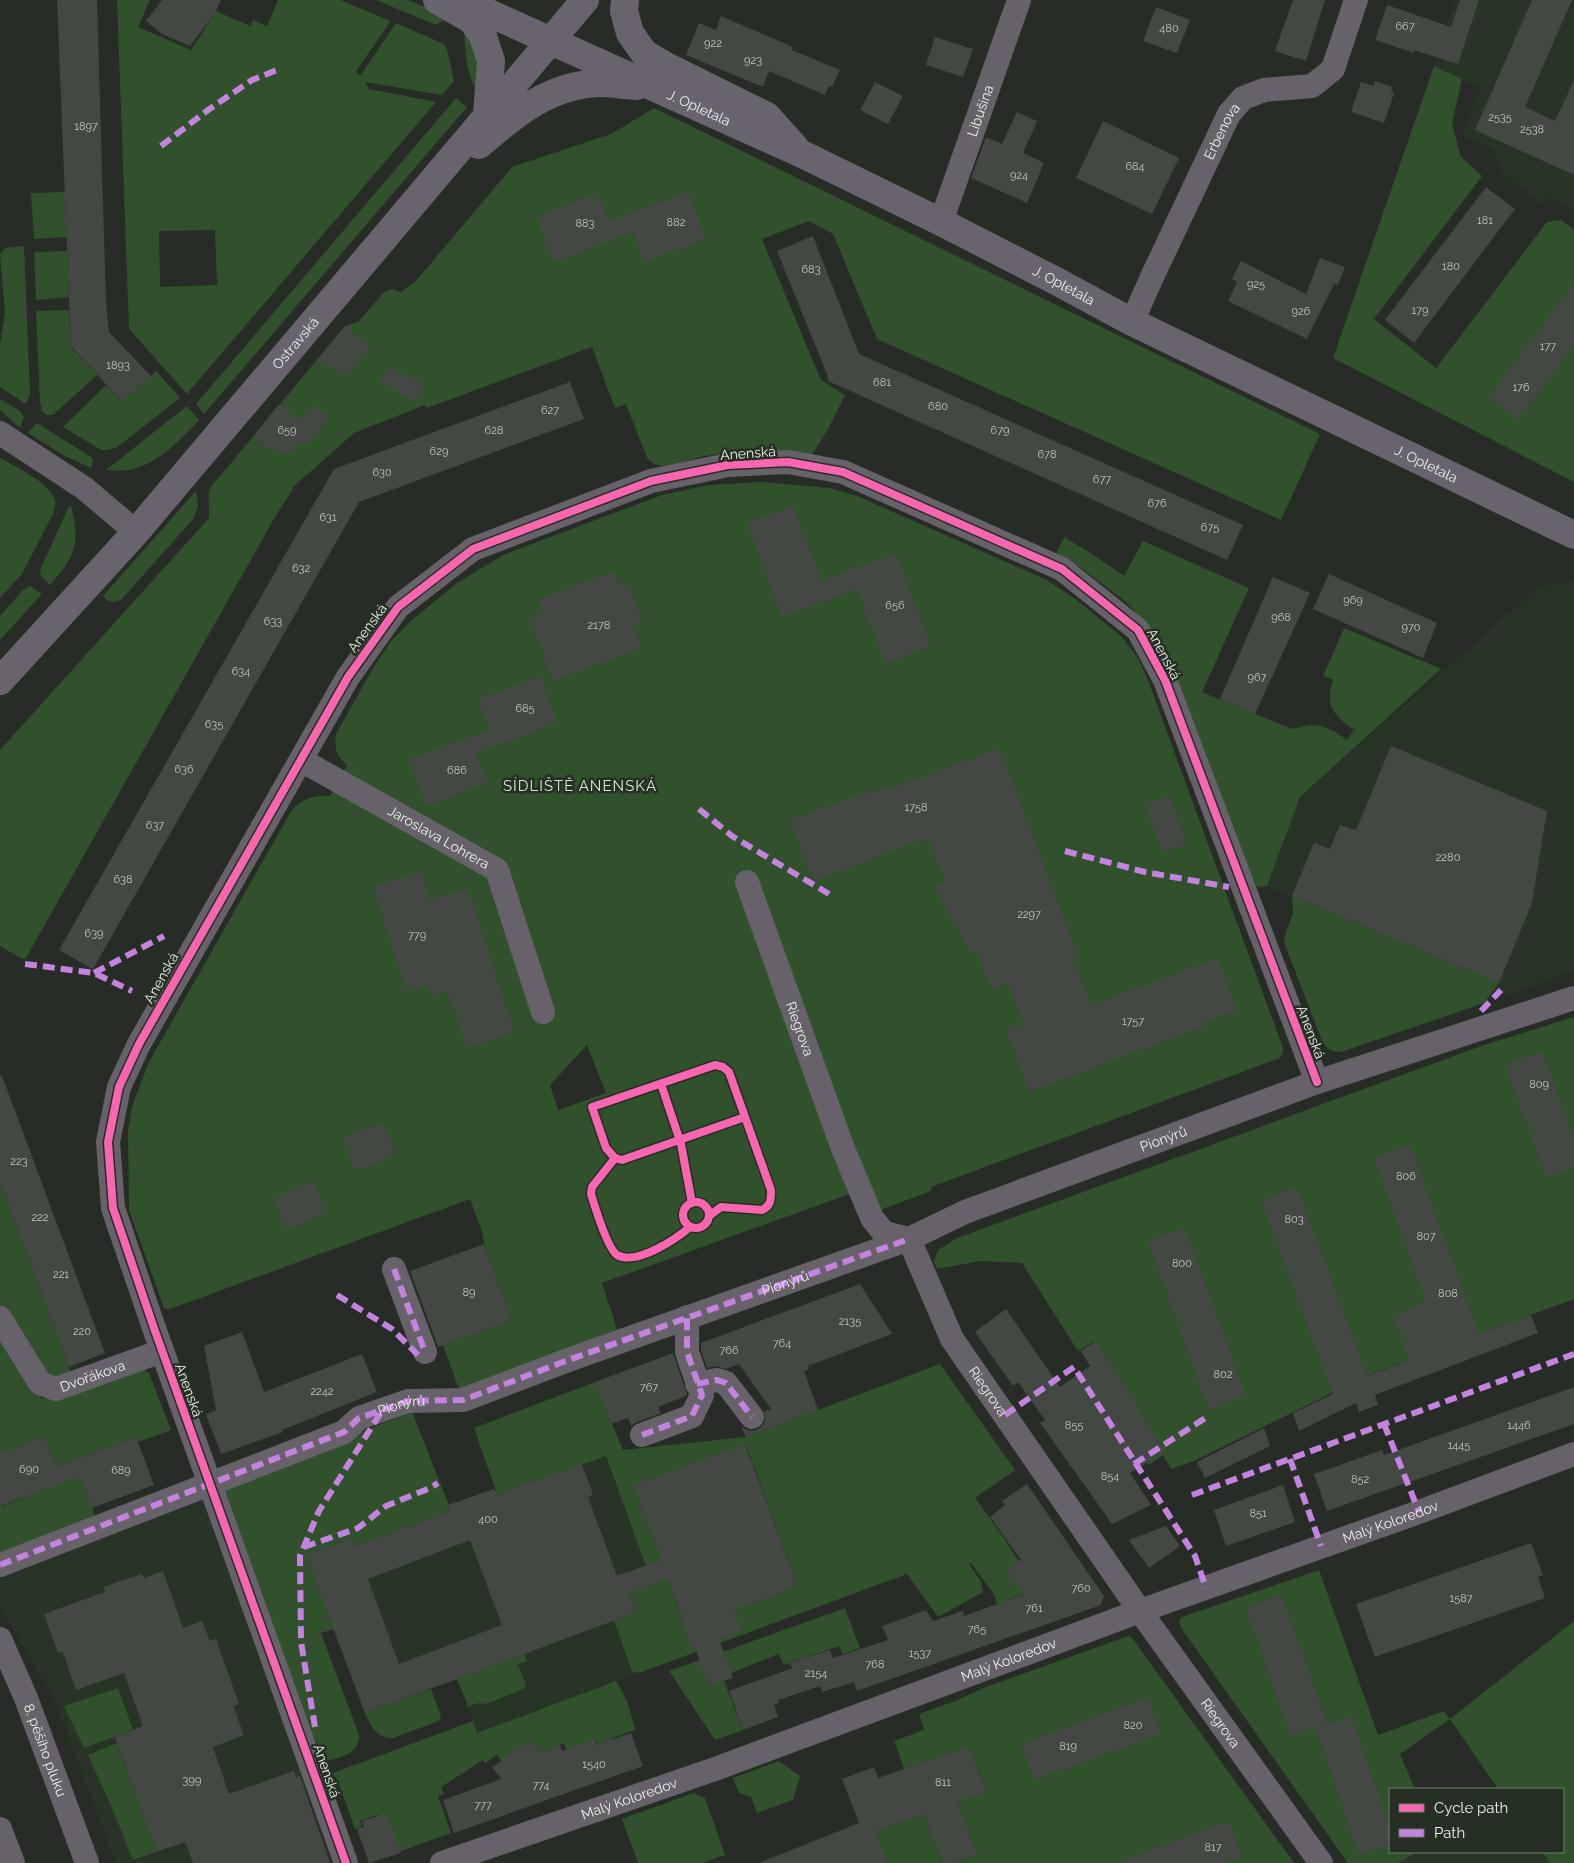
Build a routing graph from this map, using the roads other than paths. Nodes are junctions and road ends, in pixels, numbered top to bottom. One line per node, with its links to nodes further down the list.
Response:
1 (438, 0): 10 (main road)
2 (496, 0): 7 (main road)
3 (585, 0): 8 (main road, Ostravská)
4 (626, 0): 11 (main road)
5 (1018, 0): 13 (street, Libušina)
6 (1356, 0): 14 (street, Erbenova)
7 (463, 1): 8 (main road, J. Opletala)
8 (551, 41): 9 (main road, J. Opletala); 10 (main road, Ostravská)
9 (655, 88): 11 (main road, J. Opletala); 12 (main road)
10 (487, 115): 12 (main road, Ostravská)
11 (802, 154): 13 (main road, J. Opletala)
12 (420, 196): 16 (main road, Ostravská)
13 (941, 222): 14 (main road, J. Opletala)
14 (1132, 322): 17 (main road, J. Opletala)
15 (0, 433): 16 (street)
16 (136, 532): 18 (main road, Ostravská)
17 (1574, 535)
18 (0, 681)
19 (301, 760): 22 (street, Jaroslava Lohrera); 23 (street, Anenská); 28 (street, Anenská)
20 (747, 882): 24 (street, Riegrova)
21 (1574, 998): 23 (street, Pionýrů)
22 (543, 1012)
23 (1317, 1082): 24 (street, Pionýrů)
24 (909, 1239): 27 (street, Pionýrů); 36 (street, Riegrova)
25 (394, 1269): 29 (street)
26 (0, 1318): 28 (street, Dvořákova)
27 (687, 1318): 30 (street); 34 (street, Pionýrů)
28 (162, 1351): 34 (street, Anenská)
29 (425, 1352)
30 (697, 1384): 31 (street); 32 (street)
31 (752, 1417)
32 (642, 1435)
33 (1574, 1454): 36 (street, Malý Koloredov)
34 (210, 1483): 35 (street, Pionýrů); 41 (street, Anenská)
35 (0, 1565)
36 (1140, 1610): 42 (street, Malý Koloredov); 43 (street, Riegrova)
37 (0, 1639): 40 (street, 8. pěšího pluku)
38 (0, 1829): 39 (street)
39 (13, 1863)
40 (88, 1863)
41 (346, 1863)
42 (442, 1863)
43 (1321, 1863)

